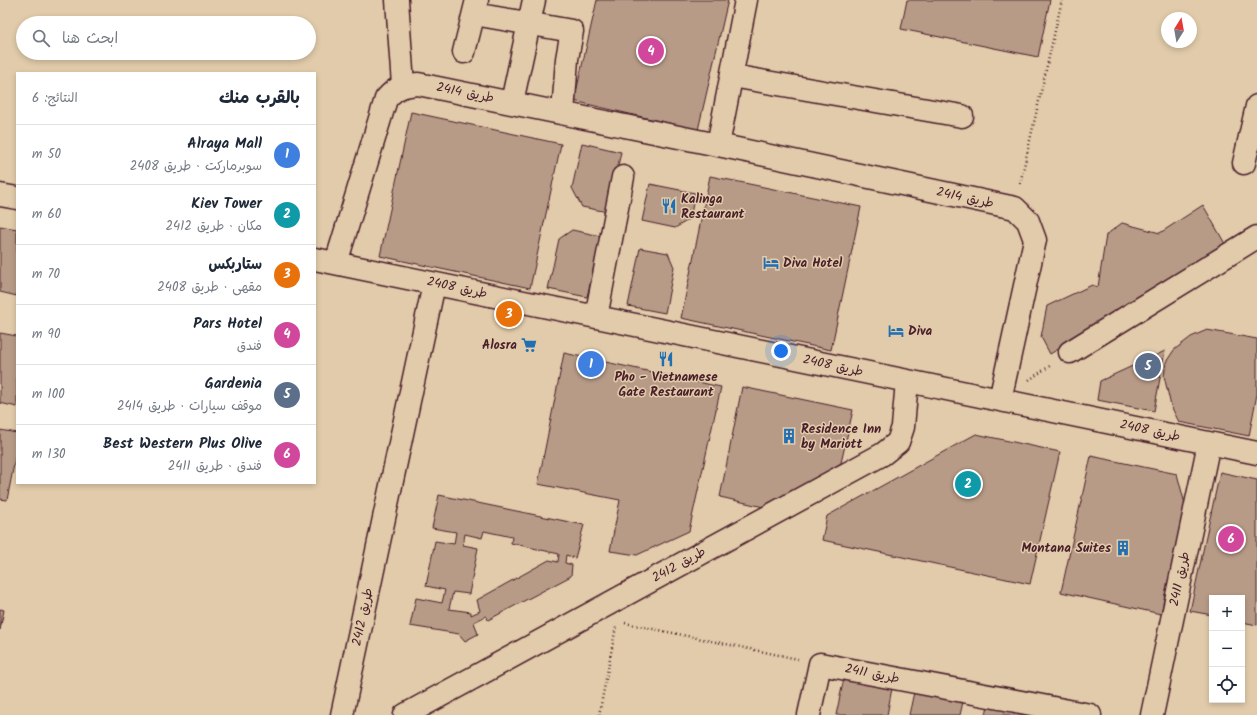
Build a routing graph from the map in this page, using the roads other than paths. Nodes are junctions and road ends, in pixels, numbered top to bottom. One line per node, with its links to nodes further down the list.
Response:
1 (397, 0): 8 (street)
2 (534, 0): 5 (street)
3 (746, 0): 7 (street)
4 (476, 7): 5 (street); 6 (street)
5 (529, 24): 9 (street); 11 (street)
6 (464, 52)
7 (732, 76): 12 (street); 13 (street)
8 (403, 85): 9 (street, طريق 2414); 20 (street)
9 (512, 102): 11 (street, طريق 2414)
10 (1257, 106): 14 (street)
11 (562, 113): 13 (street, طريق 2414)
12 (962, 116)
13 (718, 145): 25 (street, طريق 2414)
14 (1244, 163)
15 (623, 177): 22 (street)
16 (0, 195): 17 (street)
17 (16, 198)
18 (1257, 237): 23 (street)
19 (316, 259): 20 (street, طريق 2408)
20 (336, 263): 21 (street, طريق 2408)
21 (434, 284): 22 (street, طريق 2408); 28 (street, طريق 2412)
22 (596, 317): 24 (street, طريق 2408)
23 (1070, 352)
24 (907, 381): 25 (street, طريق 2408); 29 (street, طريق 2412)
25 (1000, 400): 26 (street, طريق 2408)
26 (1209, 443): 27 (street, طريق 2408); 32 (street, طريق 2411)
27 (1257, 453)
28 (342, 715)
29 (405, 715)
30 (809, 715): 31 (street, طريق 2411)
31 (1090, 715)
32 (1152, 715)

